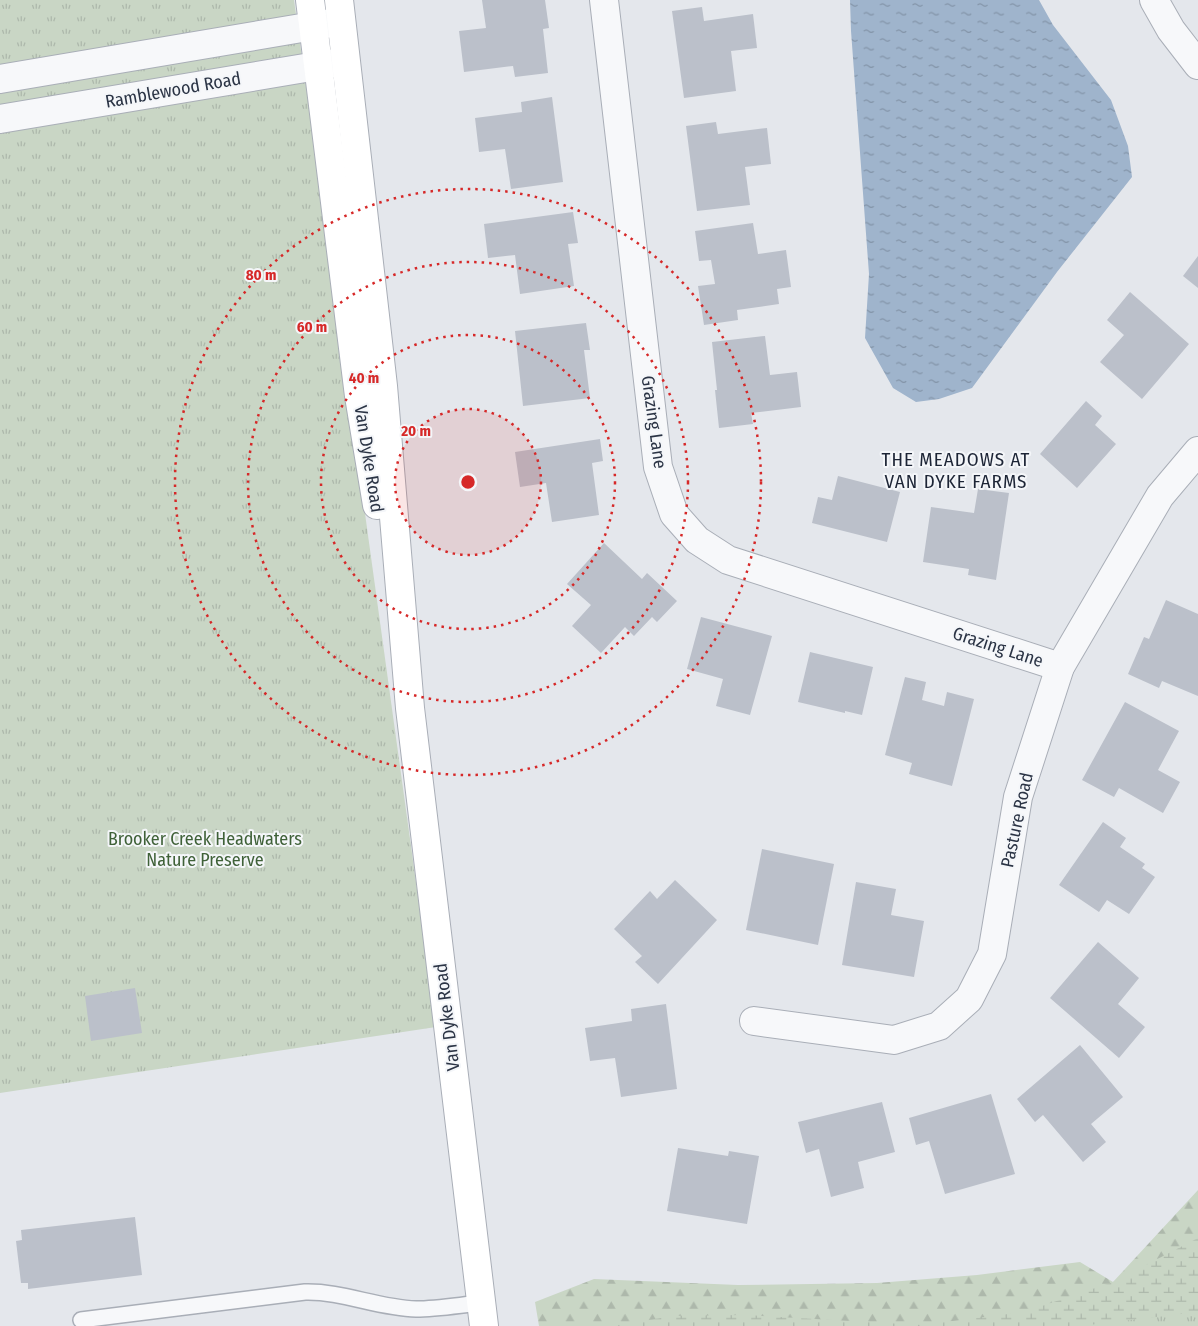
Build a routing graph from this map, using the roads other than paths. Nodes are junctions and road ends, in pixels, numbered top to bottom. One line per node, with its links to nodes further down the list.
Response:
1 (604, 0): 11 (street, Grazing Lane)
2 (1154, 0): 6 (street)
3 (340, 11): 4 (street); 5 (main road, Van Dyke Road)
4 (312, 13): 7 (main road, Van Dyke Road); 8 (street)
5 (346, 61): 7 (street, Ramblewood Road); 12 (main road, Van Dyke Road)
6 (1198, 65)
7 (318, 66): 9 (street, Ramblewood Road); 12 (main road, Van Dyke Road)
8 (0, 79)
9 (0, 119)
10 (1198, 452): 11 (street, Pasture Road)
11 (1060, 667): 13 (street, Pasture Road)
12 (410, 708): 14 (main road, Van Dyke Road)
13 (754, 1021)
14 (482, 1314): 15 (lane)
15 (81, 1320)

